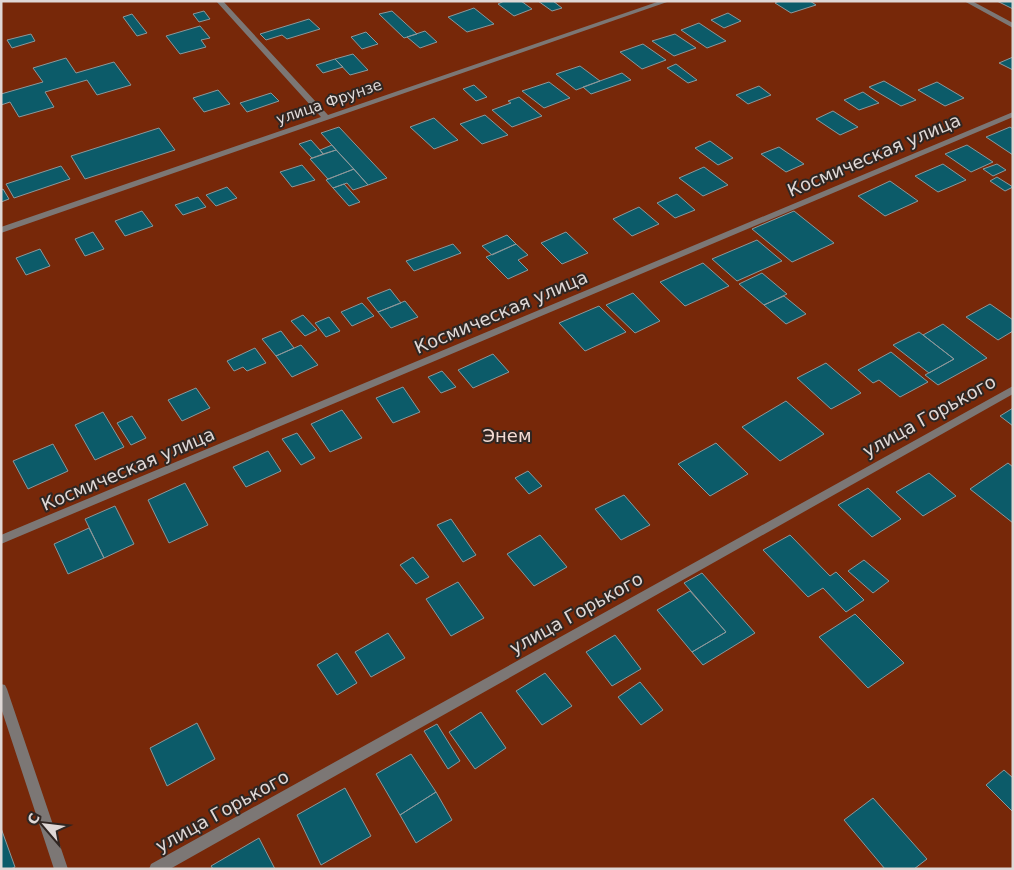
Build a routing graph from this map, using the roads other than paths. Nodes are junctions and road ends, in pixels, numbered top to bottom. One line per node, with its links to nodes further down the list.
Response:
1 (219, 1): 6 (street)
2 (667, 1): 6 (street, улица Фрунзе)
3 (967, 1): 4 (street)
4 (1013, 26)
5 (1013, 114): 9 (street, Космическая улица)
6 (326, 118): 7 (street, улица Фрунзе)
7 (1, 230)
8 (1013, 389): 12 (street, улица Горького)
9 (1, 540)
10 (1, 689): 11 (street)
11 (61, 869)
12 (156, 869)

